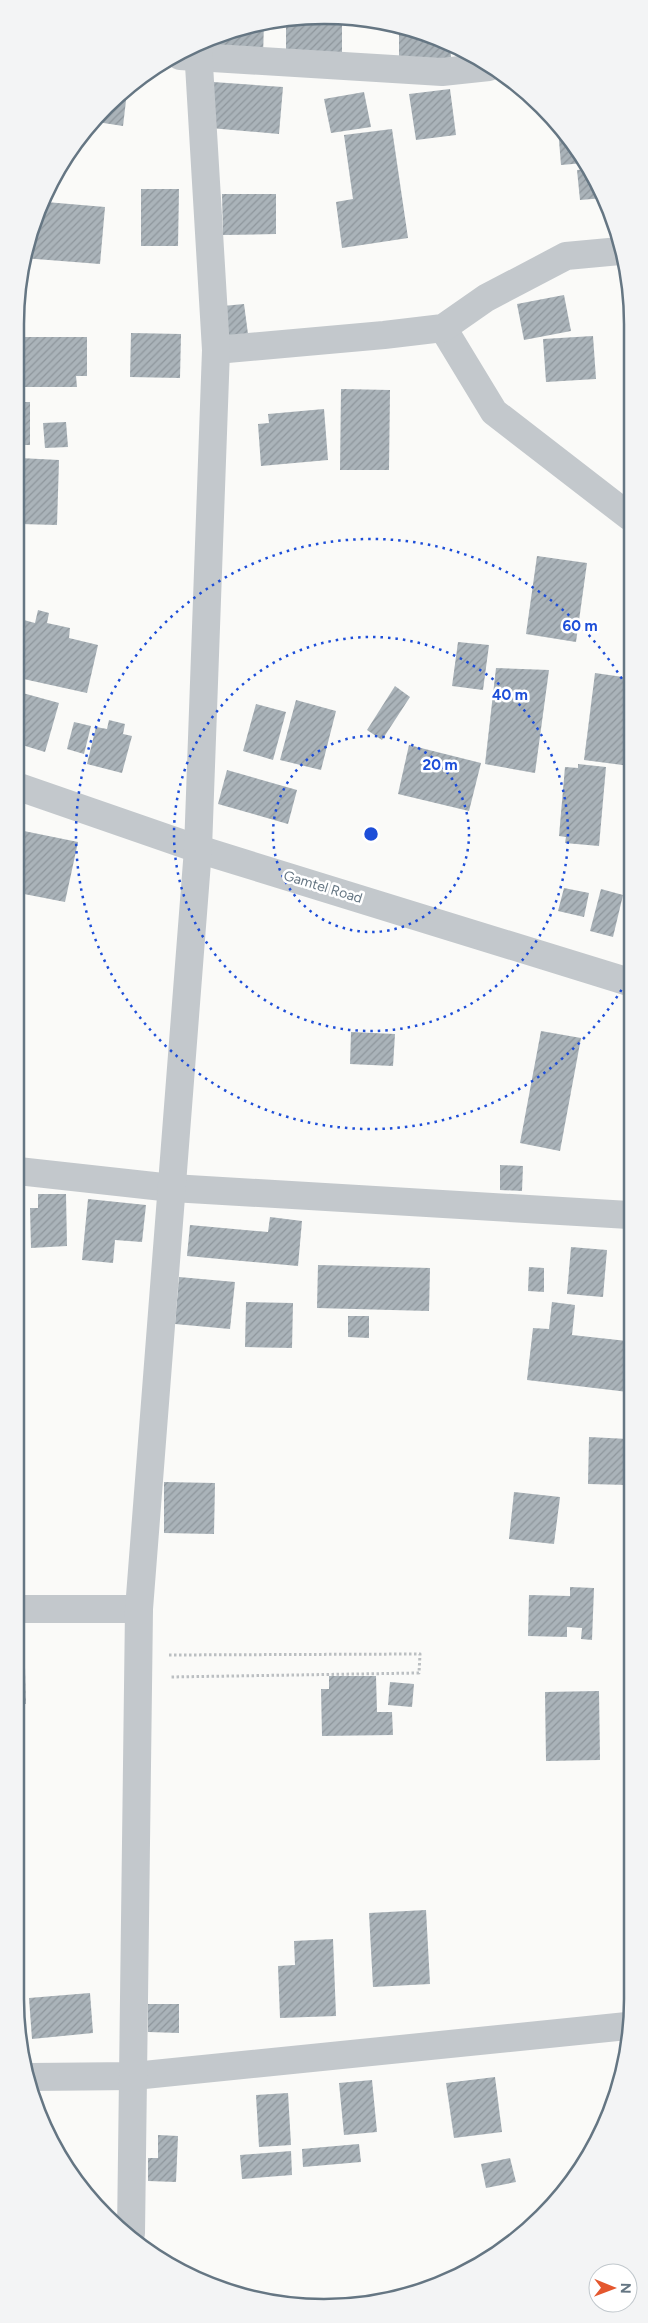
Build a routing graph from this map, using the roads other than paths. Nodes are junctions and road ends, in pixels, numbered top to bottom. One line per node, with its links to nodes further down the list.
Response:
1 (192, 54): 6 (street)
2 (193, 54): 3 (street)
3 (481, 68)
4 (615, 251): 5 (street)
5 (443, 328): 6 (street); 7 (street)
6 (216, 350): 9 (street)
7 (624, 512)
8 (24, 789): 9 (street, Gamtel Road)
9 (198, 849): 10 (street, Gamtel Road); 12 (street)
10 (624, 980)
11 (24, 1172): 12 (street)
12 (172, 1188): 13 (street); 15 (street)
13 (624, 1215)
14 (24, 1609): 15 (street)
15 (139, 1609): 17 (street)
16 (623, 2026): 17 (street)
17 (134, 2076): 18 (street); 19 (street)
18 (34, 2077)
19 (131, 2229)

